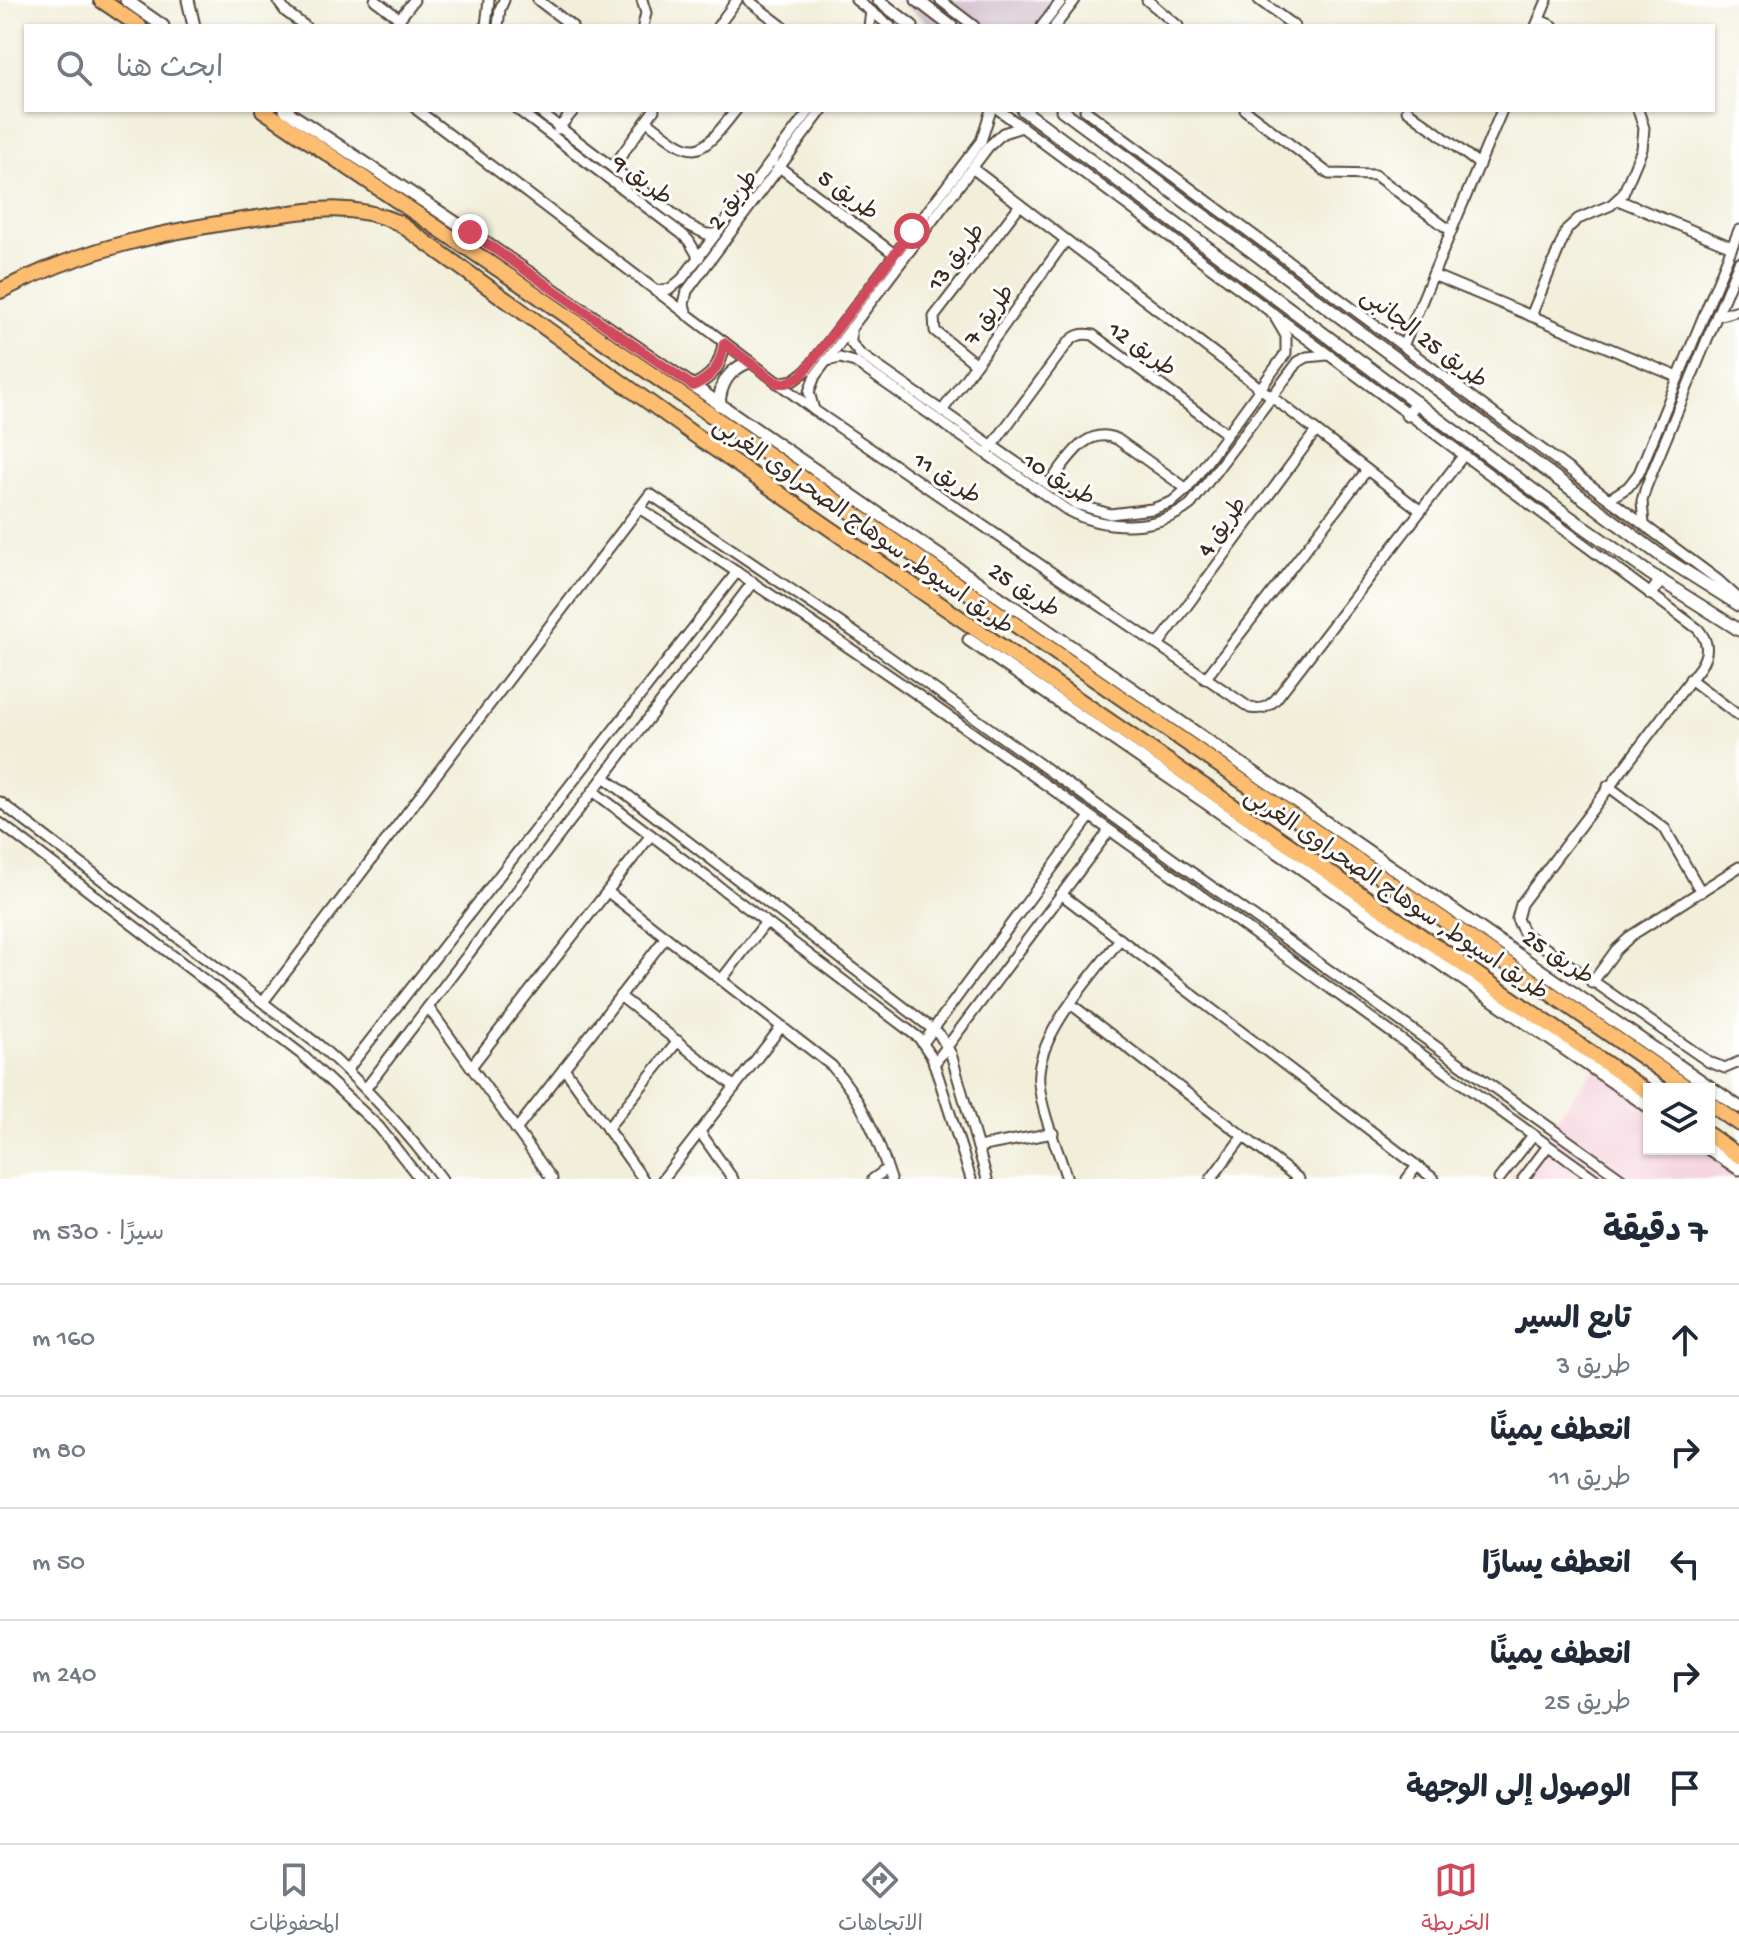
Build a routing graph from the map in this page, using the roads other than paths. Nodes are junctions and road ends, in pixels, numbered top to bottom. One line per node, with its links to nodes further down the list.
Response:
1 (101, 0): 25 (main road)
2 (126, 0): 26 (street)
3 (188, 0): 27 (street)
4 (277, 0): 28 (street)
5 (375, 0): 23 (street)
6 (414, 0): 23 (street)
7 (489, 0): 29 (street)
8 (504, 0): 30 (street)
9 (538, 0): 31 (street)
10 (642, 0): 32 (street)
11 (737, 0): 33 (street)
12 (748, 0): 34 (street)
13 (856, 0): 22 (street)
14 (878, 0): 37 (street)
15 (917, 0): 38 (street)
16 (940, 0): 39 (street)
17 (1062, 0): 40 (street)
18 (1075, 0): 41 (street)
19 (1147, 0): 42 (street)
20 (1259, 0): 43 (street)
21 (1547, 0): 24 (street)
22 (871, 11): 35 (street); 36 (street)
23 (397, 22)
24 (1538, 23)
25 (136, 24)
26 (160, 24)
27 (194, 24)
28 (302, 24)
29 (486, 24)
30 (498, 24)
31 (569, 24)
32 (643, 24)
33 (719, 24)
34 (779, 24)
35 (869, 24)
36 (887, 24)
37 (909, 24)
38 (948, 24)
39 (971, 24)
40 (1044, 24)
41 (1057, 24)
42 (1176, 24)
43 (1291, 24)
44 (420, 112): 88 (street, طريق 11)
45 (521, 112): 65 (street, طريق 9)
46 (540, 112): 63 (street, طريق 9)
47 (572, 112): 63 (street)
48 (653, 112): 62 (street)
49 (734, 112): 62 (street)
50 (809, 112): 67 (street, طريق 2)
51 (820, 112): 67 (street, طريق 2)
52 (990, 112): 81 (street)
53 (1002, 112): 64 (street)
54 (1026, 112): 71 (street)
55 (1065, 112): 68 (street)
56 (1088, 112): 74 (street, طريق 25 الجانبى)
57 (1248, 112): 76 (street)
58 (1410, 112): 66 (street)
59 (1501, 112): 66 (street)
60 (1639, 112): 72 (street)
61 (283, 113): 103 (street, طريق 25); 171 (main road, طريق اسيوط, سوهاج الصحراوى الغربى)
62 (647, 121): 69 (street)
63 (560, 127): 65 (street); 69 (street, طريق 9)
64 (1022, 127): 70 (street); 90 (street)
65 (553, 136): 82 (street, طريق 9)
66 (1479, 164): 76 (street)
67 (776, 165): 77 (street, طريق 2); 81 (street, طريق 5); 91 (street, طريق 2)
68 (1133, 165): 71 (street); 79 (street)
69 (613, 167): 77 (street, طريق 9)
70 (972, 168): 73 (street); 81 (street)
71 (1119, 183): 107 (street)
72 (1618, 200): 80 (street); 92 (street)
73 (1020, 205): 78 (street); 100 (street, طريق 13)
74 (1244, 228): 79 (street); 96 (street, طريق 25 الجانبى)
75 (1739, 230): 80 (street)
76 (1451, 231): 84 (street)
77 (716, 234): 82 (street, طريق 2)
78 (1066, 240): 100 (street, طريق 7); 104 (street)
79 (1235, 240): 108 (street)
80 (1732, 247): 101 (street)
81 (898, 257): 94 (street); 102 (street)
82 (699, 258): 88 (street, طريق 2)
83 (1739, 262): 85 (street)
84 (1433, 275): 92 (street); 96 (street)
85 (1733, 276): 86 (street); 93 (street)
86 (1739, 286)
87 (0, 291): 135 (main road, طريق اسيوط, سوهاج الصحراوى الغربى)
88 (655, 291): 91 (street, طريق 11)
89 (1739, 310): 93 (street)
90 (1272, 313): 97 (street); 104 (street)
91 (687, 315): 95 (street, طريق 11)
92 (1531, 316): 101 (street)
93 (1717, 316): 125 (street)
94 (851, 328): 98 (street); 111 (street, طريق 10)
95 (724, 343): 99 (street, طريق 11); 103 (street)
96 (1403, 346): 105 (street, طريق 25 الجانبى)
97 (1327, 355): 106 (street, طريق 10); 112 (street)
98 (826, 361): 110 (street); 115 (street, طريق 10)
99 (749, 362): 102 (street, طريق 11); 109 (street)
100 (976, 364): 111 (street, طريق 7)
101 (1678, 377): 120 (street)
102 (777, 383): 110 (street, طريق 11)
103 (693, 386): 109 (street, طريق 25)
104 (1260, 389): 106 (street); 114 (street)
105 (1463, 390): 108 (street); 120 (street, طريق 25 الجانبى)
106 (1271, 397): 113 (street); 121 (street, طريق 10)
107 (1416, 402): 112 (street); 128 (street)
108 (1454, 402): 126 (street)
109 (719, 405): 177 (street, طريق 25)
110 (814, 410): 136 (street, طريق 11)
111 (942, 411): 115 (street, طريق 10)
112 (1407, 415): 116 (street)
113 (1316, 431): 117 (street); 136 (street, طريق 4)
114 (1227, 434): 115 (street, طريق 12); 119 (street)
115 (988, 450): 118 (street, طريق 10); 124 (street, طريق 10)
116 (1463, 456): 123 (street, طريق 11); 131 (street)
117 (1367, 470): 123 (street); 137 (street)
118 (1048, 485): 119 (street); 124 (street, طريق 10)
119 (1184, 492): 121 (street); 124 (street, طريق 10)
120 (1609, 499): 125 (street, طريق 25 الجانبى)
121 (1191, 504): 124 (street, طريق 10)
122 (639, 508): 127 (street); 158 (street); 210 (street)
123 (1421, 511): 137 (street, طريق 11)
124 (1084, 514)
125 (1644, 525): 132 (street, طريق 25 الجانبى)
126 (1661, 556): 128 (street); 133 (street)
127 (737, 572): 130 (street); 170 (street)
128 (1649, 573): 129 (street)
129 (1661, 580): 131 (street); 134 (street)
130 (753, 582): 140 (street); 144 (street)
131 (1651, 594): 138 (street)
132 (1739, 599)
133 (1739, 605)
134 (1739, 630)
135 (973, 635): 174 (main road, طريق اسيوط, سوهاج الصحراوى الغربى); 175 (street)
136 (1158, 645): 137 (street, طريق 11)
137 (1205, 679)
138 (1690, 679): 139 (street); 141 (street)
139 (1739, 716)
140 (604, 777): 142 (street); 162 (street)
141 (1608, 786): 150 (street); 156 (street)
142 (593, 791): 147 (street); 160 (street)
143 (0, 802): 158 (street)
144 (1090, 817): 146 (street); 162 (street)
145 (0, 823): 193 (street)
146 (1109, 831): 151 (street); 183 (street)
147 (651, 835): 149 (street); 152 (street)
148 (1739, 867): 150 (street)
149 (608, 892): 153 (street); 168 (street)
150 (1701, 892): 156 (street)
151 (1061, 894): 154 (street); 165 (street)
152 (766, 922): 155 (street); 164 (street)
153 (666, 937): 155 (street); 157 (street)
154 (1120, 939): 159 (street); 190 (street)
155 (722, 979): 161 (street)
156 (1592, 983): 166 (street)
157 (620, 996): 163 (street); 169 (street)
158 (263, 1002): 170 (street)
159 (1072, 1005): 182 (street); 184 (street)
160 (428, 1007): 168 (street); 173 (street)
161 (782, 1026): 172 (street); 192 (street)
162 (934, 1029): 164 (street); 165 (street)
163 (678, 1041): 172 (street); 179 (street)
164 (923, 1043): 167 (street)
165 (948, 1046): 167 (street); 187 (street)
166 (1739, 1062)
167 (934, 1064): 200 (street)
168 (471, 1067): 180 (street)
169 (564, 1068): 179 (street); 180 (street)
170 (347, 1070): 173 (street)
171 (1680, 1083)
172 (735, 1087): 181 (street)
173 (366, 1088): 194 (street)
174 (1643, 1089)
175 (1643, 1103)
176 (1715, 1107): 178 (main road)
177 (1739, 1107)
178 (1739, 1124)
179 (607, 1129): 196 (street)
180 (516, 1130): 195 (street)
181 (700, 1132): 197 (street); 198 (street)
182 (1053, 1133): 187 (street); 202 (street)
183 (1533, 1135): 186 (street); 207 (street)
184 (1243, 1136): 203 (street); 204 (street)
185 (1715, 1139): 189 (main road)
186 (1548, 1146): 208 (street); 209 (street)
187 (978, 1147): 201 (street)
188 (1715, 1153): 191 (street)
189 (1739, 1156)
190 (1417, 1166): 205 (street); 206 (street)
191 (1739, 1169)
192 (889, 1174): 199 (street)
193 (420, 1179)
194 (442, 1179)
195 (552, 1179)
196 (643, 1179)
197 (663, 1179)
198 (733, 1179)
199 (873, 1179)
200 (971, 1179)
201 (987, 1179)
202 (1067, 1179)
203 (1211, 1179)
204 (1299, 1179)
205 (1407, 1179)
206 (1434, 1179)
207 (1499, 1179)
208 (1523, 1179)
209 (1595, 1179)
210 (1622, 1179)

